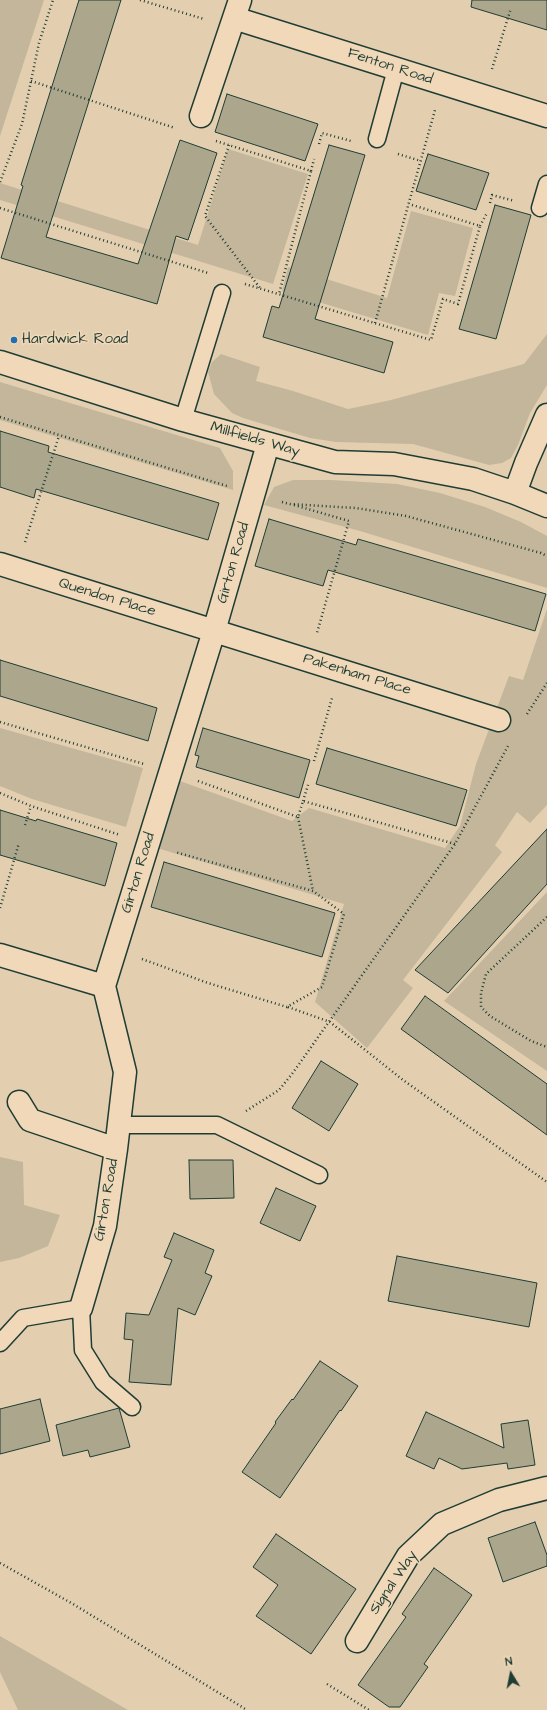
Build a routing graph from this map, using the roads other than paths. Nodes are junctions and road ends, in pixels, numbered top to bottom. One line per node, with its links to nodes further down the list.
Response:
1 (235, 15): 2 (street, Fenton Road); 3 (street)
2 (396, 68): 4 (street, Fenton Road); 5 (lane)
3 (201, 116)
4 (547, 116)
5 (377, 138)
6 (547, 184): 7 (lane)
7 (540, 208)
8 (222, 293): 11 (lane)
9 (0, 362): 11 (street, Millfields Way)
10 (547, 415): 13 (street)
11 (183, 420): 12 (street, Millfields Way)
12 (268, 444): 13 (street, Millfields Way); 16 (street, Girton Road)
13 (515, 493): 14 (street, Millfields Way)
14 (547, 506)
15 (8, 567): 16 (street, Quendon Place)
16 (214, 631): 17 (street, Pakenham Place); 19 (street, Girton Road)
17 (499, 720)
18 (0, 955): 19 (street)
19 (104, 986): 21 (street, Girton Road)
20 (19, 1102): 22 (street)
21 (119, 1125): 22 (street, Girton Road); 23 (lane)
22 (116, 1149): 24 (street, Girton Road)
23 (319, 1175)
24 (81, 1308): 25 (lane); 26 (lane)
25 (0, 1343)
26 (132, 1407)
27 (547, 1488): 28 (street, Signal Way)
28 (357, 1640)

